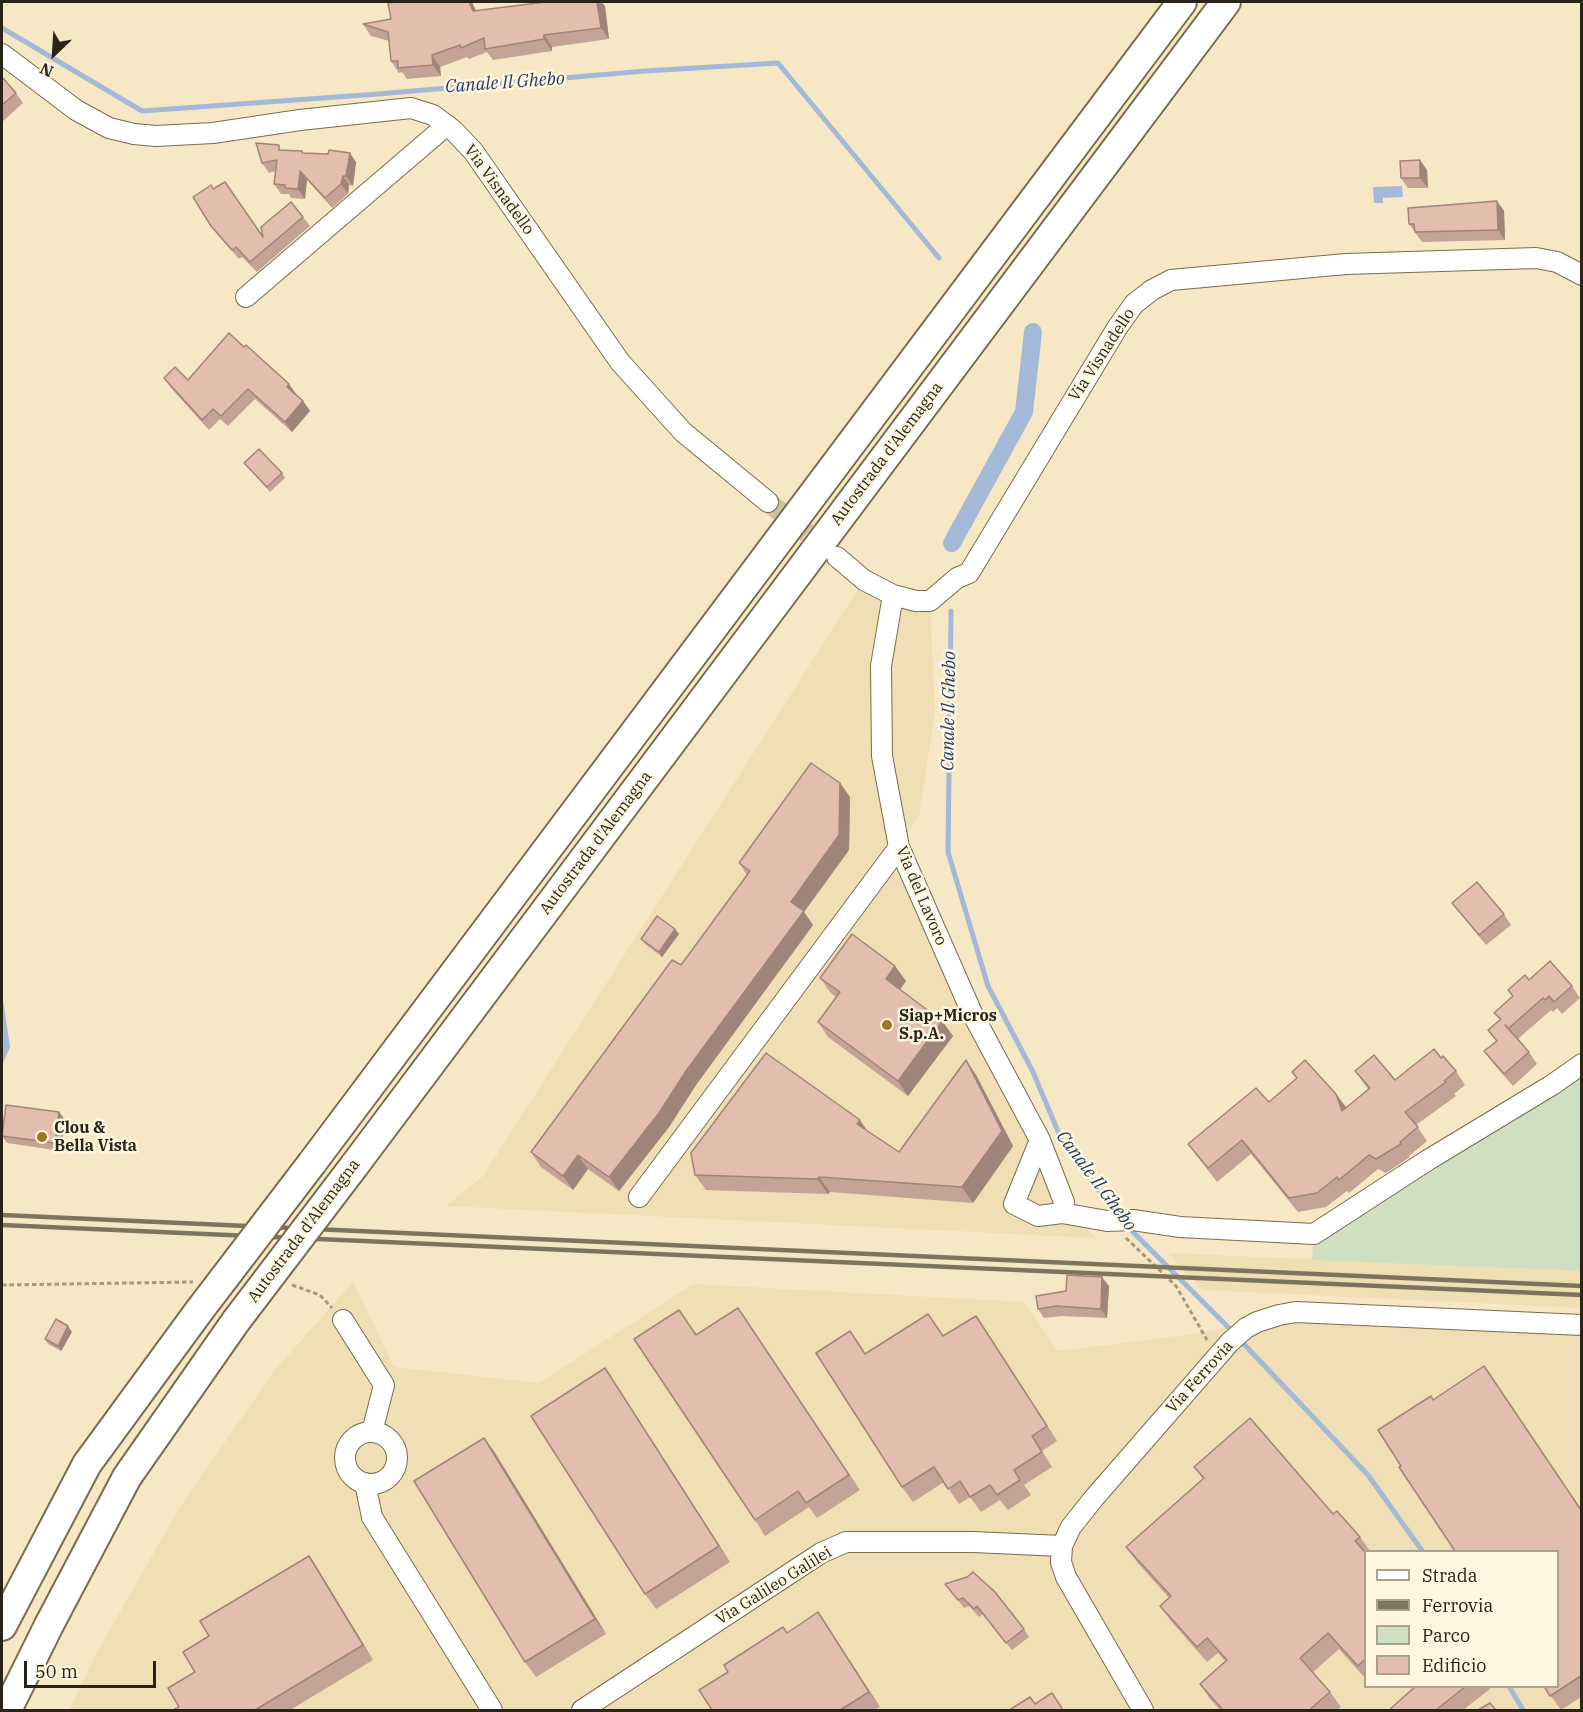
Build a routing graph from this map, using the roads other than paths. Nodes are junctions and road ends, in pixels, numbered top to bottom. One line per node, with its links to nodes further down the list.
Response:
1 (1182, 2): 20 (highway, bridge)
2 (1226, 2): 21 (highway, Autostrada d'Alemagna, bridge)
3 (2, 54): 4 (street, Via Visnadello)
4 (447, 125): 6 (street); 7 (street, Via Visnadello)
5 (1581, 275): 9 (street, Via Visnadello)
6 (246, 297)
7 (768, 502)
8 (837, 557): 9 (street, Via Visnadello)
9 (893, 595): 10 (street, Via del Lavoro)
10 (898, 847): 12 (street, Via del Lavoro); 13 (street)
11 (1581, 1064): 14 (street)
12 (1040, 1140): 14 (street, Via del Lavoro); 14 (street)
13 (639, 1197)
14 (1062, 1213)
15 (343, 1320): 17 (street)
16 (1581, 1325): 19 (street, Via Ferrovia)
17 (372, 1432): 18 (street); 18 (street)
18 (365, 1483): 22 (street)
19 (1062, 1546): 23 (street, Via Galileo Galilei); 24 (street)
20 (2, 1626)
21 (8, 1710)
22 (492, 1710)
23 (582, 1710)
24 (1143, 1710)

